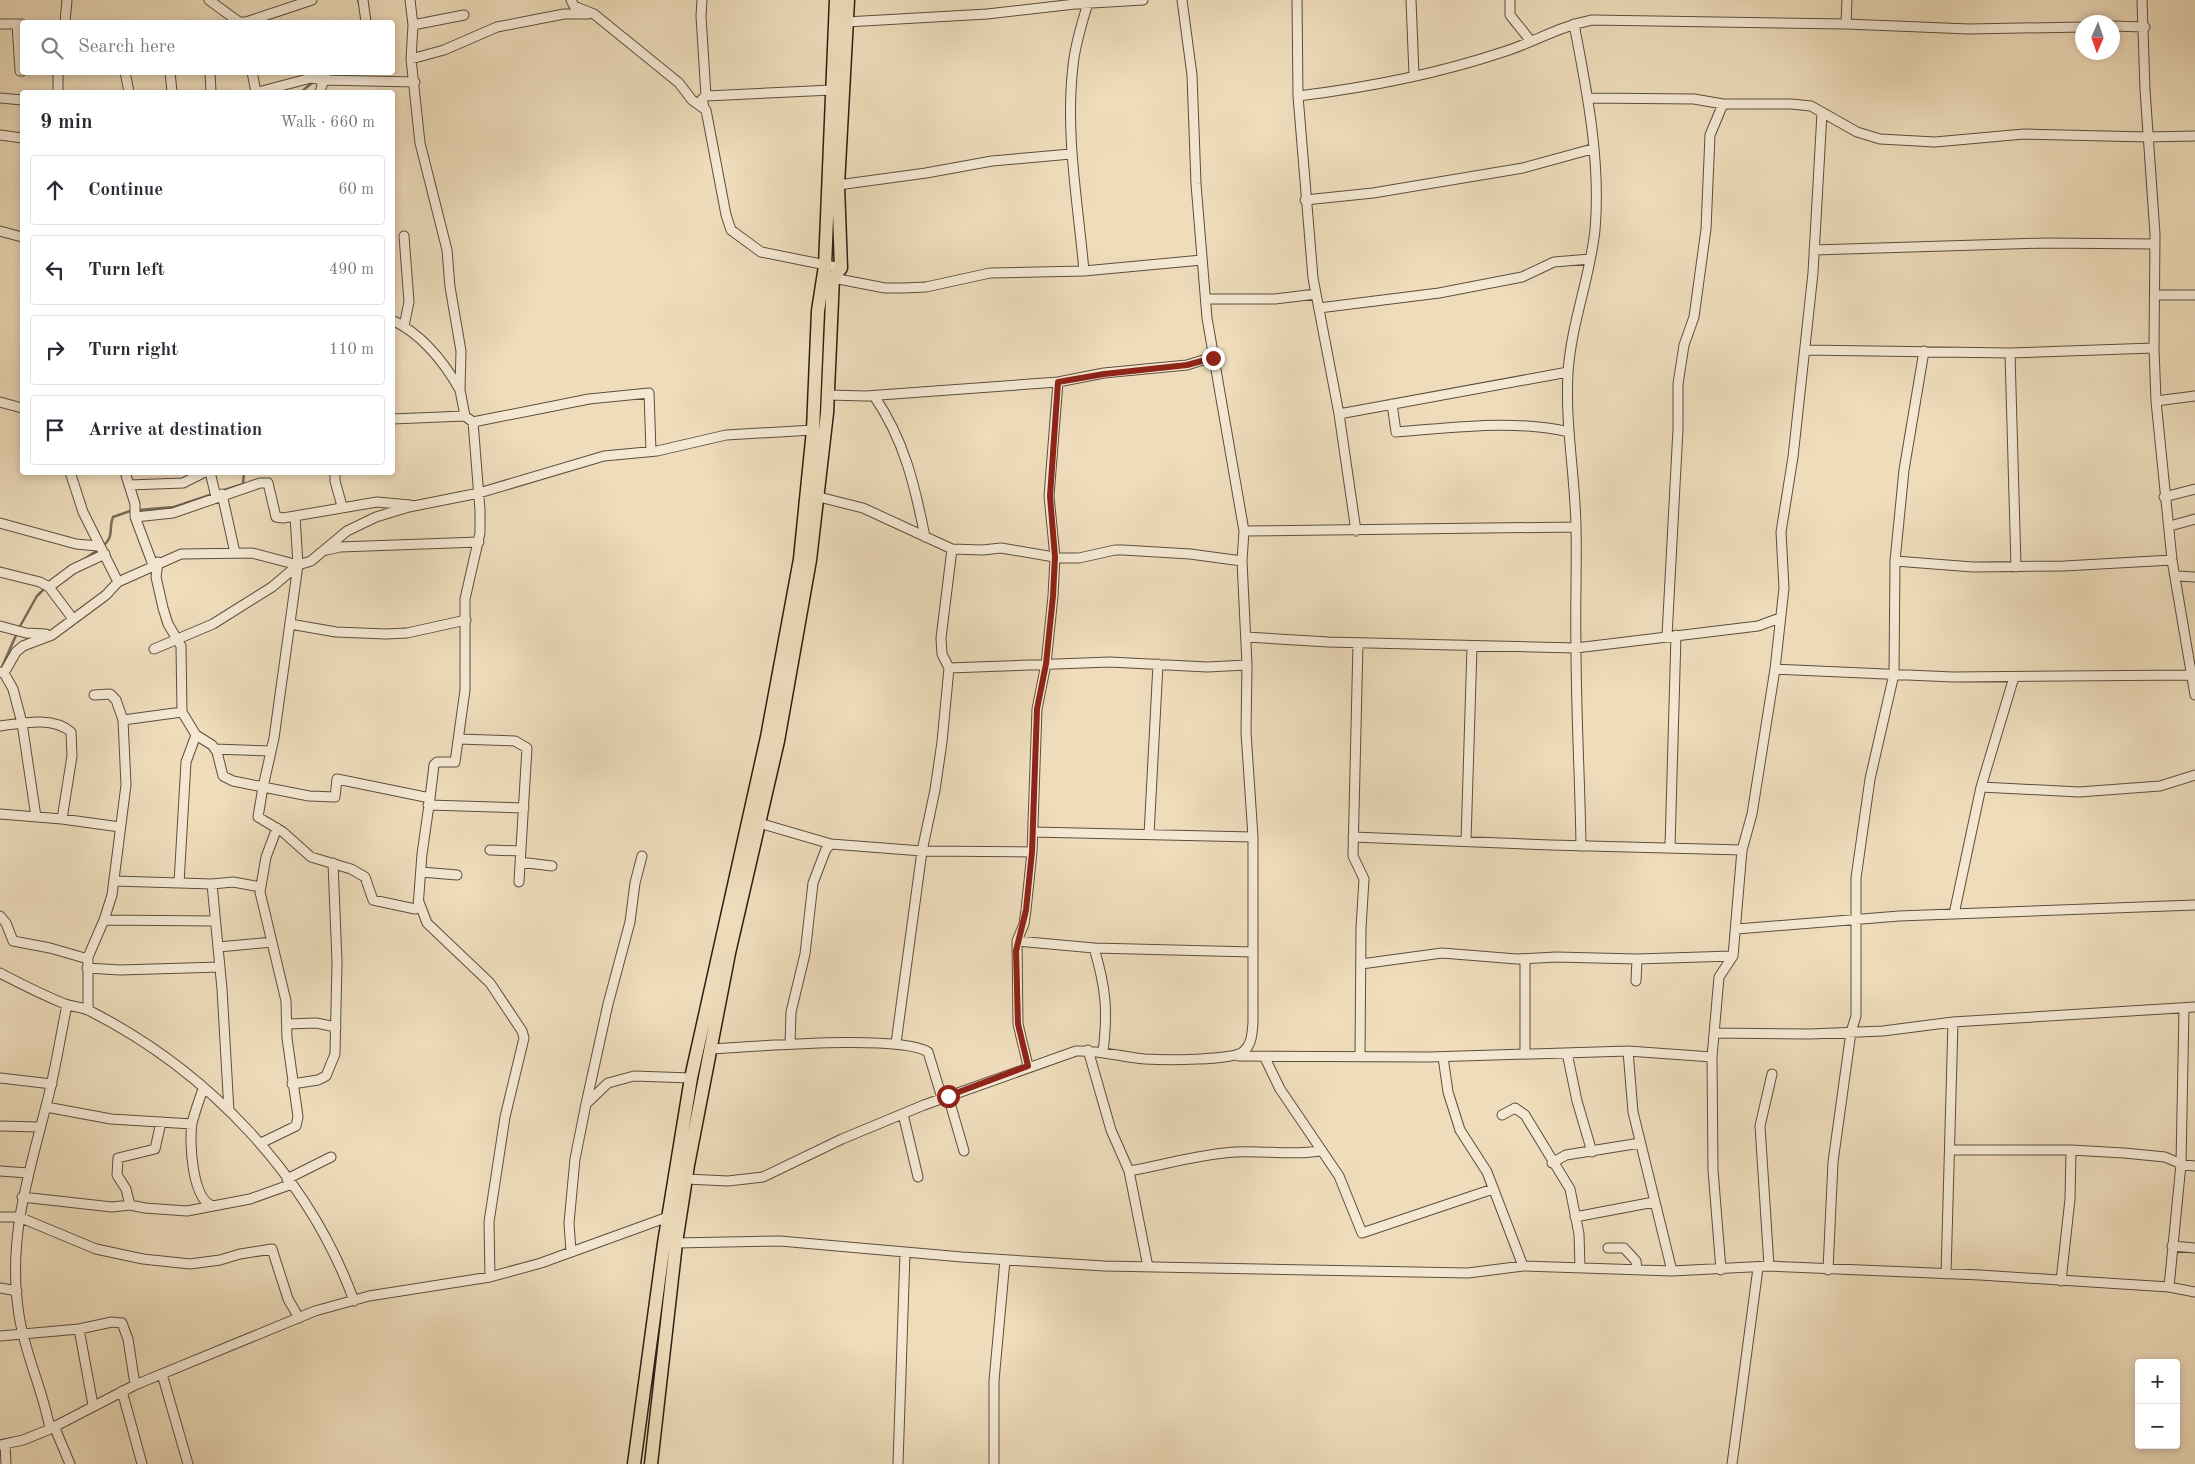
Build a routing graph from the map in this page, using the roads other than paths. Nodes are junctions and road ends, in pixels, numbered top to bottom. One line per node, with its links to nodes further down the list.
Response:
1 (67, 0): 20 (street)
2 (209, 0): 21 (street)
3 (312, 0): 22 (street)
4 (363, 0): 23 (street)
5 (410, 0): 29 (street)
6 (571, 0): 18 (street)
7 (702, 0): 52 (street)
8 (836, 0): 51 (main road)
9 (848, 0): 24 (main road)
10 (1143, 0): 17 (street)
11 (1182, 0): 76 (street)
12 (1297, 0): 53 (street)
13 (1411, 0): 41 (street)
14 (1510, 0): 33 (street)
15 (1847, 0): 28 (street)
16 (2142, 0): 31 (street)
17 (1088, 3): 24 (street); 65 (street)
18 (594, 14): 34 (street); 58 (street)
19 (464, 15): 29 (street)
20 (65, 20)
21 (236, 20)
22 (251, 20)
23 (366, 20)
24 (846, 22): 66 (main road)
25 (0, 24): 26 (street)
26 (20, 24): 35 (street)
27 (1574, 24): 28 (street); 33 (street); 55 (street)
28 (1846, 24): 32 (street)
29 (413, 25): 34 (street)
30 (2120, 26): 31 (street)
31 (2145, 26): 62 (street)
32 (2075, 27)
33 (1530, 40): 41 (street)
34 (411, 59): 43 (street)
35 (20, 72)
36 (58, 75): 44 (street)
37 (126, 75): 45 (street)
38 (170, 75): 46 (street)
39 (210, 75): 47 (street)
40 (253, 75): 48 (street)
41 (1414, 75): 53 (street)
42 (324, 76): 43 (street); 49 (street); 50 (street)
43 (415, 82): 94 (street)
44 (58, 90)
45 (130, 90)
46 (172, 90)
47 (211, 90)
48 (256, 90)
49 (265, 90)
50 (320, 90)
51 (832, 90): 52 (street); 77 (main road)
52 (706, 96): 58 (street)
53 (1298, 96): 67 (street)
54 (0, 98): 56 (street)
55 (1588, 98): 57 (street); 64 (street)
56 (20, 100)
57 (1723, 104): 59 (street); 154 (street)
58 (704, 107): 77 (street)
59 (1822, 113): 62 (street); 74 (street)
60 (0, 135): 63 (street)
61 (2195, 136): 62 (street)
62 (2148, 137): 73 (street)
63 (20, 138)
64 (1592, 149): 67 (street); 75 (street)
65 (1071, 154): 66 (street); 78 (street)
66 (838, 186): 79 (main road)
67 (1305, 200): 80 (street)
68 (0, 231): 69 (street)
69 (10, 235): 71 (street); 72 (street)
70 (404, 236): 86 (street)
71 (20, 237)
72 (0, 238)
73 (2155, 244): 74 (street); 81 (street)
74 (1814, 250): 88 (street)
75 (1590, 259): 84 (street); 92 (street)
76 (1202, 260): 78 (street); 83 (street)
77 (825, 266): 79 (street); 106 (main road)
78 (1084, 271): 79 (street)
79 (837, 273): 95 (main road)
80 (1316, 294): 83 (street); 84 (street)
81 (2156, 295): 82 (street); 87 (street)
82 (2195, 295)
83 (1206, 299): 91 (street)
84 (1320, 308): 102 (street)
85 (395, 322): 86 (street)
86 (404, 326): 94 (street)
87 (2154, 348): 90 (street); 98 (street)
88 (1805, 350): 89 (street); 148 (street)
89 (1924, 351): 90 (street); 139 (street)
90 (2010, 352): 142 (street)
91 (1213, 358): 93 (street); 128 (street)
92 (1568, 372): 100 (street); 107 (street)
93 (1058, 382): 96 (street); 136 (street)
94 (460, 390): 103 (street)
95 (828, 395): 96 (street); 118 (main road)
96 (874, 396): 130 (street)
97 (2195, 396): 98 (street)
98 (2156, 401): 119 (street)
99 (0, 402): 101 (street)
100 (1392, 404): 102 (street); 107 (street)
101 (20, 407)
102 (1339, 414): 129 (street)
103 (465, 416): 104 (street); 105 (street)
104 (395, 419)
105 (473, 422): 108 (street); 117 (street)
106 (813, 430): 108 (street); 261 (main road)
107 (1569, 432): 127 (street)
108 (651, 451): 117 (street)
109 (71, 475): 133 (street)
110 (126, 475): 114 (street)
111 (198, 475): 114 (street)
112 (211, 475): 116 (street)
113 (335, 475): 120 (street)
114 (129, 485): 123 (street)
115 (2195, 489): 119 (street)
116 (217, 493): 122 (street); 123 (street); 135 (street)
117 (479, 493): 121 (street); 131 (street)
118 (819, 497): 130 (street); 188 (main road)
119 (2164, 497): 126 (street)
120 (342, 506): 121 (street); 122 (street)
121 (416, 506): 134 (street)
122 (295, 516): 141 (street)
123 (136, 517): 140 (street)
124 (2195, 519): 126 (street)
125 (0, 523): 133 (street)
126 (2170, 526): 137 (street)
127 (1576, 527): 129 (street); 159 (street)
128 (1244, 530): 129 (street); 138 (street)
129 (1356, 531)
130 (925, 536): 132 (street)
131 (478, 542): 134 (street); 150 (street)
132 (952, 549): 136 (street); 164 (street)
133 (102, 550): 146 (street); 147 (street)
134 (325, 550): 141 (street)
135 (235, 553): 140 (street); 141 (street)
136 (1055, 557): 138 (street); 161 (street)
137 (2172, 560): 142 (street); 144 (street)
138 (1242, 561): 155 (street)
139 (1895, 561): 142 (street); 168 (street)
140 (156, 564): 146 (street); 156 (street)
141 (298, 565): 151 (street); 156 (street)
142 (2016, 567)
143 (0, 572): 147 (street)
144 (2176, 576): 145 (street); 166 (street)
145 (2195, 577)
146 (118, 582): 149 (street)
147 (49, 587): 149 (street)
148 (1780, 618): 154 (street); 165 (street)
149 (73, 619): 153 (street)
150 (466, 620): 151 (street); 177 (street)
151 (290, 624): 179 (street)
152 (0, 626): 153 (street)
153 (52, 635): 167 (street)
154 (1672, 635): 159 (street); 198 (street)
155 (1246, 637): 157 (street); 163 (street)
156 (179, 640): 160 (street); 172 (street)
157 (1358, 643): 158 (street); 194 (street)
158 (1472, 647): 159 (street); 195 (street)
159 (1576, 648): 197 (street)
160 (154, 649)
161 (1046, 664): 162 (street); 164 (street); 191 (street)
162 (1158, 664): 163 (street); 192 (street)
163 (1247, 665): 193 (street)
164 (949, 668): 202 (street)
165 (1775, 669): 168 (street); 201 (street)
166 (2192, 669): 169 (street); 171 (street)
167 (2, 672): 174 (street)
168 (1894, 674): 169 (street); 219 (street)
169 (2014, 677): 182 (street)
170 (94, 695): 173 (street)
171 (2195, 696)
172 (182, 712): 173 (street); 176 (street)
173 (123, 720): 189 (street)
174 (22, 723): 175 (street); 186 (street); 187 (street)
175 (0, 726)
176 (196, 735): 178 (street); 212 (street)
177 (459, 739): 183 (street); 184 (street)
178 (215, 749): 179 (street); 181 (street)
179 (271, 751): 181 (street)
180 (2195, 775): 182 (street)
181 (263, 787): 183 (street); 190 (street)
182 (1981, 788): 217 (street)
183 (429, 802): 184 (street); 208 (street)
184 (524, 808): 200 (street)
185 (0, 814): 186 (street)
186 (36, 817): 187 (street)
187 (62, 819): 189 (street)
188 (759, 822): 196 (street); 247 (main road)
189 (120, 827): 210 (street)
190 (277, 828): 206 (street); 214 (street)
191 (1033, 832): 192 (street); 203 (street)
192 (1149, 835): 193 (street)
193 (1253, 837): 227 (street)
194 (1353, 837): 195 (street); 232 (street)
195 (1466, 841): 197 (street)
196 (831, 844): 202 (street); 246 (street)
197 (1582, 846): 198 (street)
198 (1670, 847): 201 (street)
199 (490, 850): 200 (street)
200 (521, 850): 205 (street)
201 (1742, 850): 222 (street)
202 (922, 851): 203 (street); 245 (street)
203 (1032, 852): 223 (street)
204 (642, 856): 266 (street)
205 (520, 862): 207 (street); 211 (street)
206 (333, 863): 215 (street); 242 (street)
207 (552, 866)
208 (421, 872): 209 (street); 215 (street)
209 (458, 875)
210 (114, 881): 212 (street); 220 (street)
211 (520, 882)
212 (179, 883): 213 (street)
213 (212, 884): 214 (street); 221 (street)
214 (261, 886): 224 (street)
215 (419, 902): 318 (street)
216 (2195, 905): 217 (street)
217 (1954, 914): 219 (street)
218 (0, 916): 231 (street)
219 (1856, 918): 222 (street); 243 (street)
220 (104, 920): 221 (street); 231 (street)
221 (215, 921): 225 (street)
222 (1737, 929): 228 (street)
223 (1017, 941): 226 (street); 258 (street)
224 (272, 942): 225 (street); 241 (street)
225 (218, 947): 233 (street)
226 (1094, 948): 227 (street); 250 (street)
227 (1253, 952): 253 (street)
228 (1733, 956): 230 (street); 244 (street)
229 (1525, 959): 230 (street); 232 (street); 252 (street)
230 (1637, 959): 235 (street)
231 (87, 964): 233 (street); 239 (street)
232 (1361, 964): 255 (street)
233 (220, 966): 268 (street)
234 (0, 973): 236 (street)
235 (1636, 981)
236 (67, 1005): 239 (street); 262 (street)
237 (2195, 1007): 238 (street)
238 (2184, 1009): 240 (street); 284 (street)
239 (88, 1010): 264 (street)
240 (1953, 1022): 243 (street); 278 (street)
241 (286, 1024): 242 (street); 263 (street)
242 (336, 1027): 263 (street)
243 (1851, 1032): 244 (street); 315 (street)
244 (1716, 1033): 257 (street)
245 (896, 1043): 246 (street); 265 (street)
246 (790, 1044): 247 (street)
247 (710, 1049): 290 (main road)
248 (1088, 1050): 250 (street); 258 (street); 287 (street)
249 (1628, 1051): 251 (street); 257 (street); 275 (street)
250 (1103, 1052): 253 (street)
251 (1567, 1053): 252 (street); 281 (street)
252 (1525, 1054): 256 (street)
253 (1238, 1056): 254 (street)
254 (1264, 1056): 255 (street); 277 (street)
255 (1360, 1057): 256 (street)
256 (1444, 1057): 292 (street)
257 (1712, 1058): 314 (street)
258 (1028, 1066): 265 (street)
259 (1772, 1074): 309 (street)
260 (0, 1078): 262 (street)
261 (691, 1078): 266 (street); 299 (main road)
262 (52, 1084): 267 (street)
263 (292, 1084): 276 (street)
264 (203, 1089): 268 (street); 272 (street)
265 (945, 1097): 269 (street); 280 (street)
266 (586, 1104): 305 (street)
267 (46, 1107): 271 (street); 274 (street)
268 (229, 1111): 276 (street)
269 (904, 1114): 289 (street); 290 (street)
270 (1502, 1114): 283 (street)
271 (161, 1122): 272 (street); 295 (street)
272 (192, 1124): 296 (street)
273 (0, 1126): 274 (street)
274 (40, 1128): 288 (street)
275 (1640, 1142): 281 (street); 294 (street)
276 (261, 1143): 291 (street)
277 (1320, 1150): 287 (street); 292 (street)
278 (1950, 1150): 279 (street); 317 (street)
279 (2071, 1150): 284 (street); 319 (street)
280 (964, 1151)
281 (1592, 1152): 283 (street)
282 (331, 1157): 291 (street)
283 (1552, 1163): 300 (street)
284 (2181, 1164): 285 (street); 302 (street)
285 (2195, 1166)
286 (0, 1171): 288 (street)
287 (1129, 1171): 310 (street)
288 (28, 1173): 293 (street)
289 (918, 1177)
290 (686, 1179): 301 (main road)
291 (289, 1181): 296 (street); 324 (street)
292 (1493, 1189): 308 (street)
293 (22, 1197): 295 (street); 298 (street)
294 (1654, 1202): 300 (street); 316 (street)
295 (130, 1205): 296 (street)
296 (213, 1206)
297 (0, 1217): 298 (street)
298 (19, 1217): 322 (street); 325 (street)
299 (668, 1217): 305 (street); 339 (main road)
300 (1575, 1217): 311 (street)
301 (676, 1243): 306 (street); 340 (main road)
302 (2172, 1246): 304 (street); 320 (street)
303 (1608, 1248): 313 (street)
304 (2195, 1248)
305 (571, 1252): 318 (street)
306 (905, 1253): 307 (street); 341 (street)
307 (1005, 1260): 310 (street); 342 (street)
308 (1523, 1266): 310 (street); 311 (street)
309 (1769, 1266): 312 (street); 315 (street)
310 (1148, 1267)
311 (1580, 1268): 313 (street)
312 (1758, 1268): 314 (street); 343 (street)
313 (1637, 1270): 316 (street)
314 (1721, 1270): 316 (street)
315 (1828, 1270): 317 (street)
316 (1672, 1271)
317 (1946, 1274): 319 (street)
318 (490, 1277): 324 (street)
319 (2061, 1281): 320 (street)
320 (2169, 1287): 323 (street)
321 (0, 1288): 322 (street)
322 (17, 1291): 327 (street)
323 (2195, 1292)
324 (354, 1301): 325 (street)
325 (299, 1318): 329 (street)
326 (79, 1328): 327 (street); 330 (street); 332 (street)
327 (23, 1333): 328 (street); 333 (street)
328 (0, 1336)
329 (162, 1374): 330 (street); 338 (street)
330 (135, 1384): 331 (street)
331 (122, 1391): 332 (street); 337 (street)
332 (93, 1406): 333 (street)
333 (52, 1428): 334 (street); 336 (street)
334 (3, 1445): 335 (street)
335 (6, 1464)
336 (70, 1464)
337 (142, 1464)
338 (188, 1464)
339 (634, 1464)
340 (651, 1464)
341 (898, 1464)
342 (994, 1464)
343 (1732, 1464)

